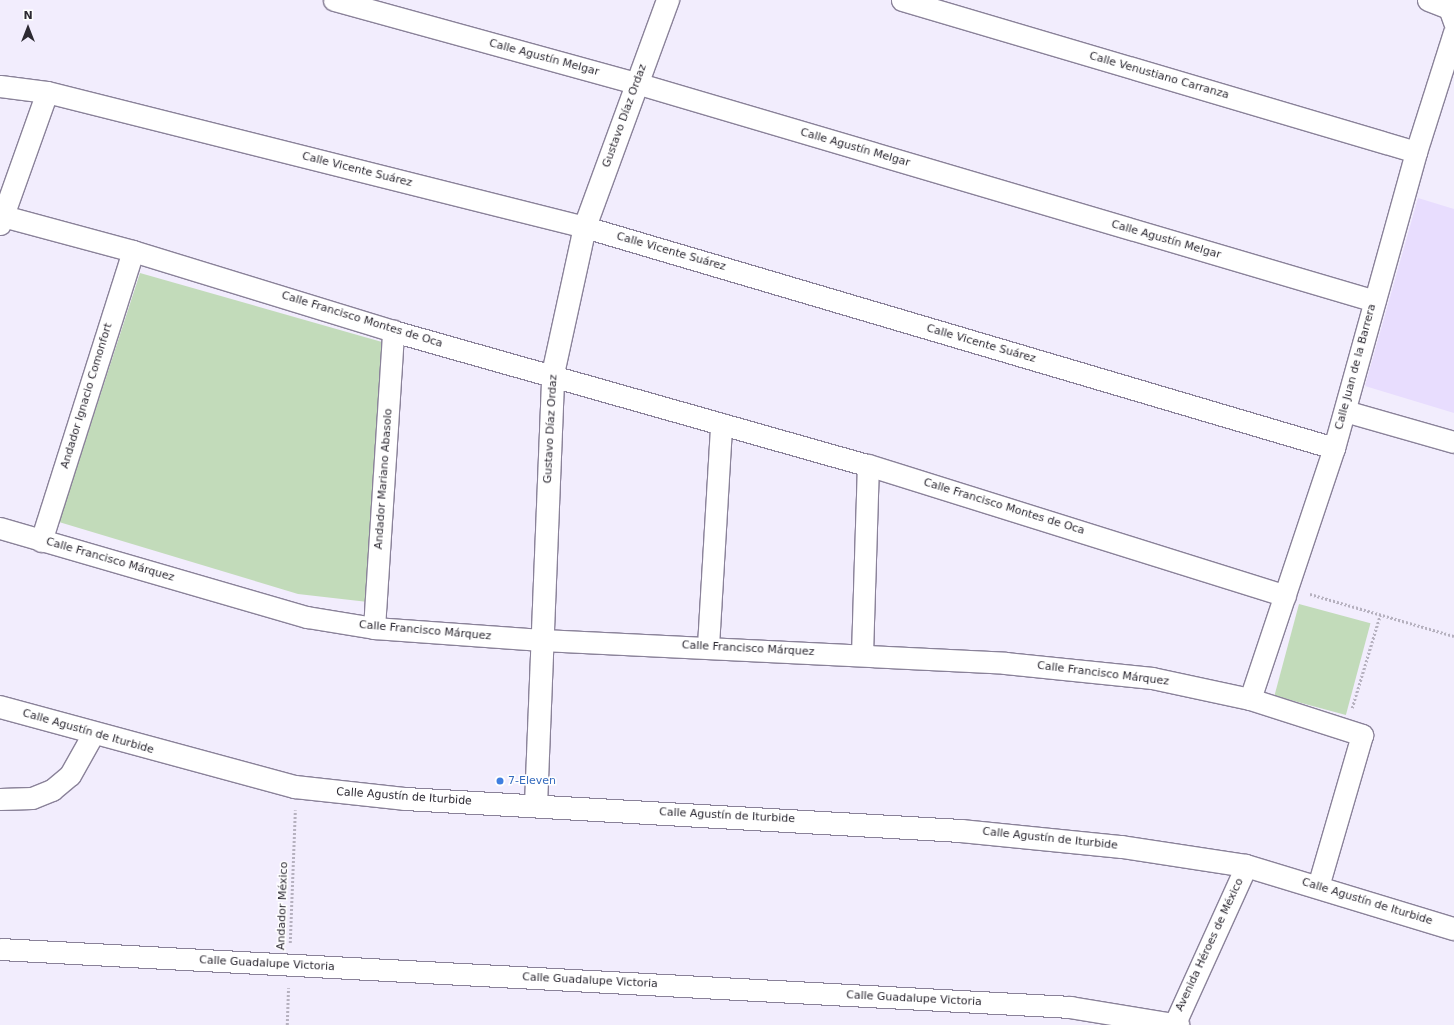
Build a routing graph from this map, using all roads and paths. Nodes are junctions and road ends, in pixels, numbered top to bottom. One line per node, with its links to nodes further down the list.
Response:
1 (334, 0): 7 (street, Calle Agustín Melgar)
2 (668, 0): 7 (street, Gustavo Díaz Ordaz)
3 (902, 0): 10 (street, Calle Venustiano Carranza)
4 (1428, 0): 5 (street)
5 (1454, 22)
6 (1454, 32): 10 (street, Calle Juan de la Barrera)
7 (636, 83): 12 (street, Gustavo Díaz Ordaz); 14 (street, Calle Agustín Melgar)
8 (0, 86): 9 (street, Calle Vicente Suárez)
9 (47, 92): 11 (street); 12 (street, Calle Vicente Suárez)
10 (1416, 152): 14 (street, Calle Juan de la Barrera)
11 (2, 220): 13 (street, Calle Francisco Montes de Oca)
12 (585, 227): 16 (street, Gustavo Díaz Ordaz); 20 (street, Calle Vicente Suárez)
13 (133, 250): 15 (street, Calle Francisco Montes de Oca); 23 (street, Andador Ignacio Comonfort)
14 (1375, 301): 17 (street, Calle Juan de la Barrera)
15 (393, 331): 16 (street, Calle Francisco Montes de Oca); 26 (street, Andador Mariano Abasolo)
16 (553, 374): 18 (street, Calle Francisco Montes de Oca); 28 (street, Gustavo Díaz Ordaz)
17 (1345, 411): 19 (street); 20 (street, Calle Juan de la Barrera)
18 (721, 424): 21 (street, Calle Francisco Montes de Oca); 29 (street)
19 (1454, 442)
20 (1334, 448): 24 (street, Calle Juan de la Barrera)
21 (868, 465): 24 (street, Calle Francisco Montes de Oca); 30 (street)
22 (0, 528): 23 (street, Calle Francisco Márquez)
23 (41, 541): 26 (street, Calle Francisco Márquez)
24 (1286, 592): 25 (path); 31 (street, Calle Juan de la Barrera)
25 (1380, 614): 27 (path); 33 (path)
26 (374, 628): 28 (street, Calle Francisco Márquez)
27 (1454, 636)
28 (542, 640): 29 (street, Calle Francisco Márquez); 37 (street, Gustavo Díaz Ordaz)
29 (708, 646): 30 (street, Calle Francisco Márquez)
30 (862, 654): 31 (street, Calle Francisco Márquez)
31 (1250, 699): 33 (street, Calle Francisco Márquez)
32 (0, 707): 34 (street, Calle Agustín de Iturbide)
33 (1354, 732): 39 (street)
34 (93, 734): 35 (street, Calle Agustín de Iturbide); 36 (street)
35 (295, 788): 37 (street, Calle Agustín de Iturbide); 42 (path, Andador México)
36 (0, 799)
37 (536, 805): 38 (street, Calle Agustín de Iturbide)
38 (1246, 866): 39 (street, Calle Agustín de Iturbide); 44 (street, Avenida Héroes de México)
39 (1318, 886): 40 (street, Calle Agustín de Iturbide)
40 (1454, 929)
41 (0, 949): 42 (street, Calle Guadalupe Victoria)
42 (289, 965): 43 (path, Andador México); 44 (street, Calle Guadalupe Victoria)
43 (287, 1025)
44 (1176, 1025)

